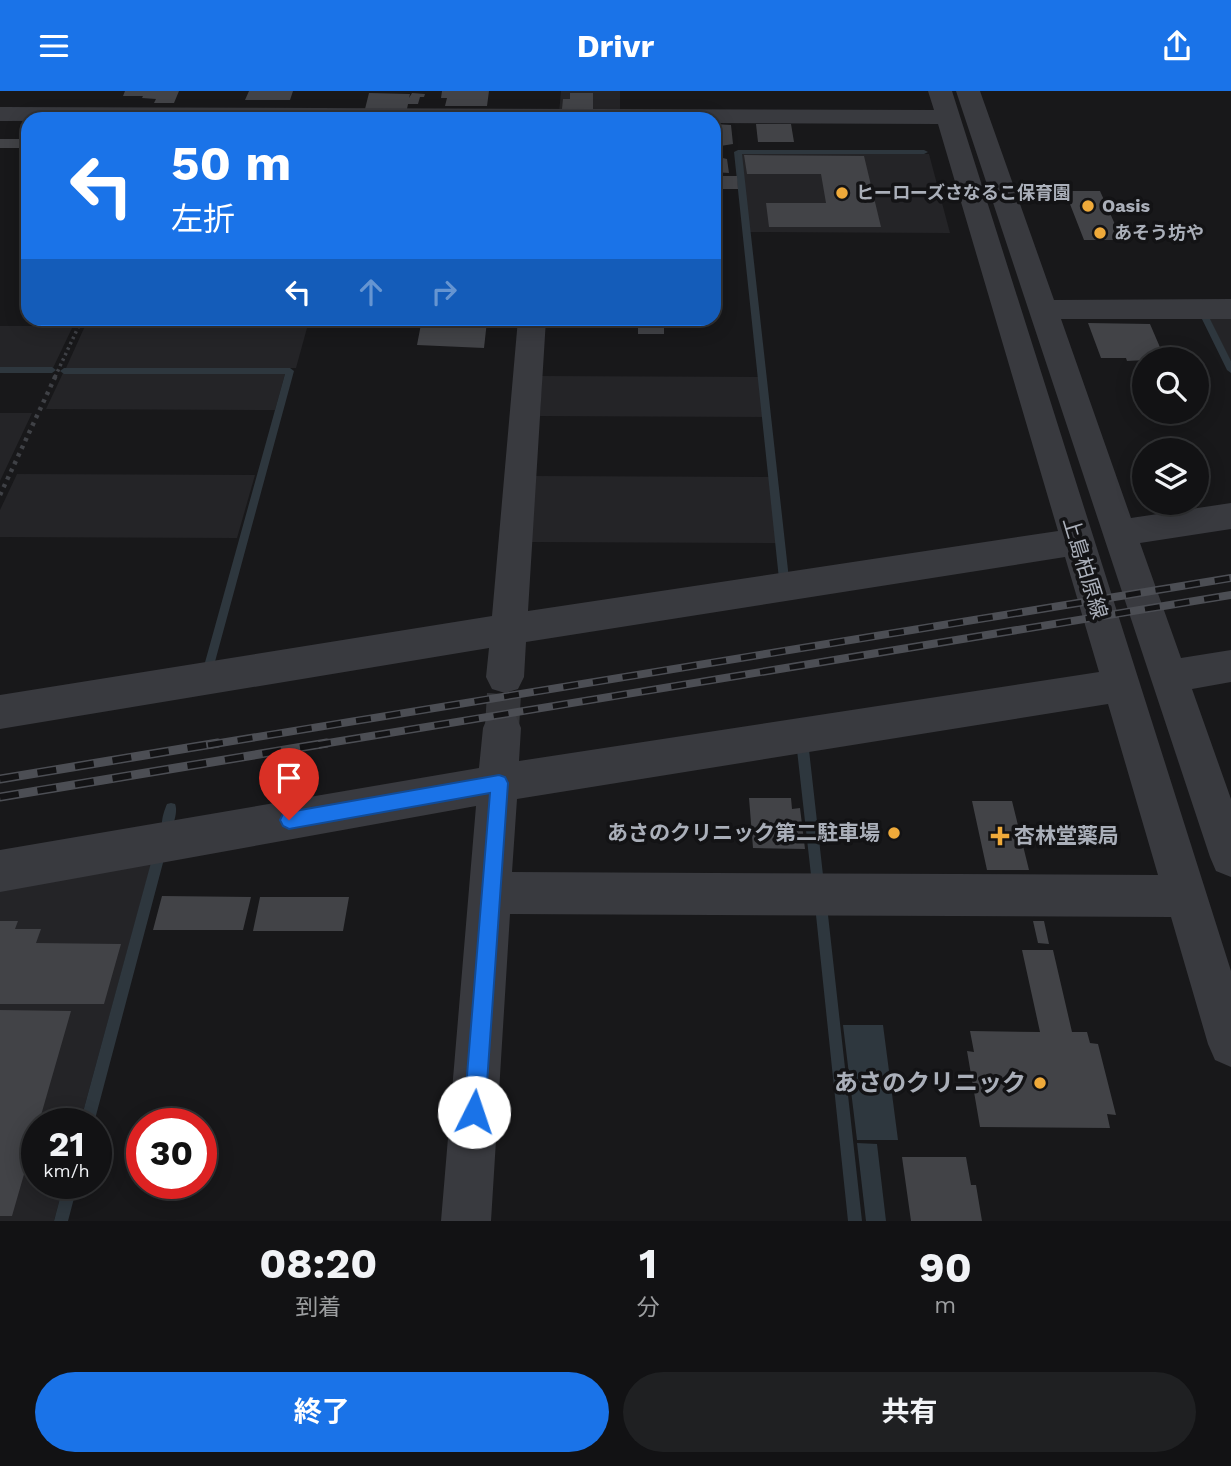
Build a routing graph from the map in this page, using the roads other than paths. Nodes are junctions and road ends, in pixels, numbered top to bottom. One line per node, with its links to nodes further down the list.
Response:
1 (187, 91): 4 (street)
2 (551, 91): 5 (street)
3 (952, 100): 6 (street); 10 (street, 上島柏原線); 14 (street, 上島柏原線)
4 (177, 112)
5 (549, 112)
6 (667, 112)
7 (0, 114): 8 (street)
8 (21, 114)
9 (1231, 309): 10 (street)
10 (1044, 310): 13 (street, 上島柏原線)
11 (532, 326): 15 (street)
12 (1231, 516): 13 (street)
13 (1120, 533): 17 (street, 上島柏原線)
14 (1077, 542): 15 (street); 19 (street, 上島柏原線)
15 (508, 629): 18 (street); 20 (street)
16 (1231, 666): 17 (street)
17 (1169, 676): 23 (street, 上島柏原線)
18 (505, 677)
19 (1121, 685): 22 (street); 26 (street, 上島柏原線)
20 (0, 712)
21 (502, 728): 22 (street)
22 (499, 783): 24 (street); 25 (street)
23 (1231, 857)
24 (0, 871)
25 (491, 893): 26 (street); 28 (street)
26 (1186, 896): 27 (street, 上島柏原線)
27 (1231, 1044)
28 (466, 1221)

